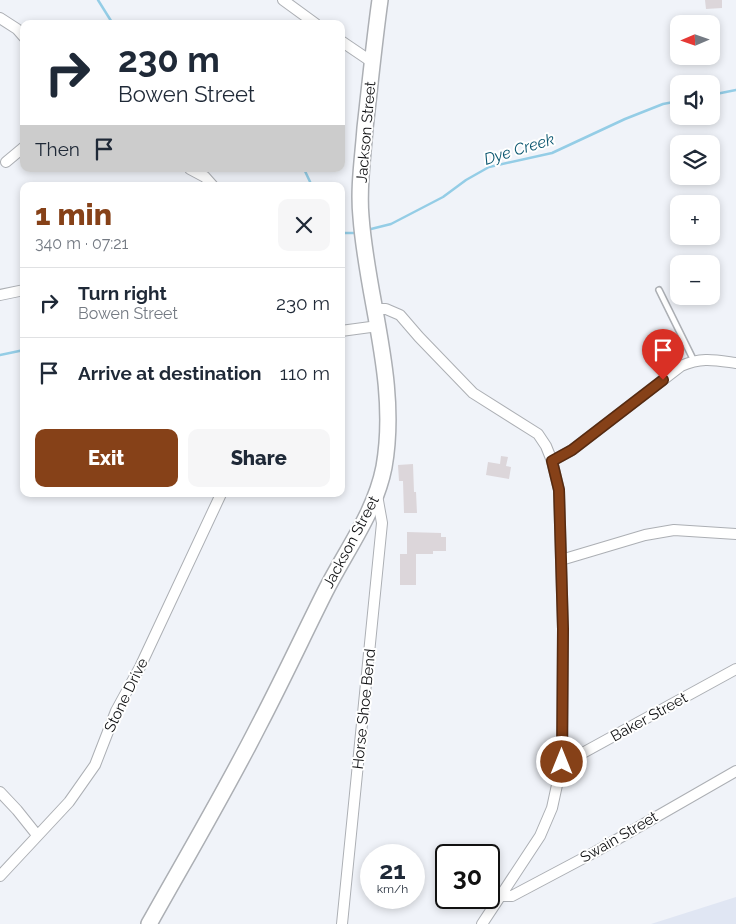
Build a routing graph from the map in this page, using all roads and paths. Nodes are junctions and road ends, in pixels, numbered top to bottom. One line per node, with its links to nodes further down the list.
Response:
1 (283, 0): 4 (street)
2 (380, 0): 7 (street, Jackson Street)
3 (0, 18): 5 (street)
4 (310, 20)
5 (20, 32)
6 (345, 44): 7 (street)
7 (372, 62): 15 (street, Jackson Street)
8 (20, 150): 9 (street)
9 (6, 162)
10 (196, 172): 11 (street)
11 (209, 182)
12 (659, 290): 18 (lane)
13 (20, 291): 14 (street)
14 (0, 295)
15 (375, 309): 16 (street, Jackson Street); 20 (street)
16 (378, 326): 17 (street); 21 (street, Jackson Street)
17 (345, 330)
18 (694, 360): 19 (street); 20 (street)
19 (736, 362)
20 (552, 461): 24 (street)
21 (377, 494): 33 (street, Jackson Street); 34 (street, Horse Shoe Bend)
22 (220, 497): 29 (street, Stone Drive)
23 (736, 534): 24 (street)
24 (561, 560): 26 (street)
25 (736, 669): 26 (street, Baker Street)
26 (562, 762): 31 (street)
27 (736, 771): 31 (street, Swain Street)
28 (0, 792): 29 (street)
29 (37, 835): 30 (street, Stone Drive)
30 (0, 876)
31 (500, 896)
32 (492, 909): 35 (street)
33 (149, 924)
34 (342, 924)
35 (482, 924)

